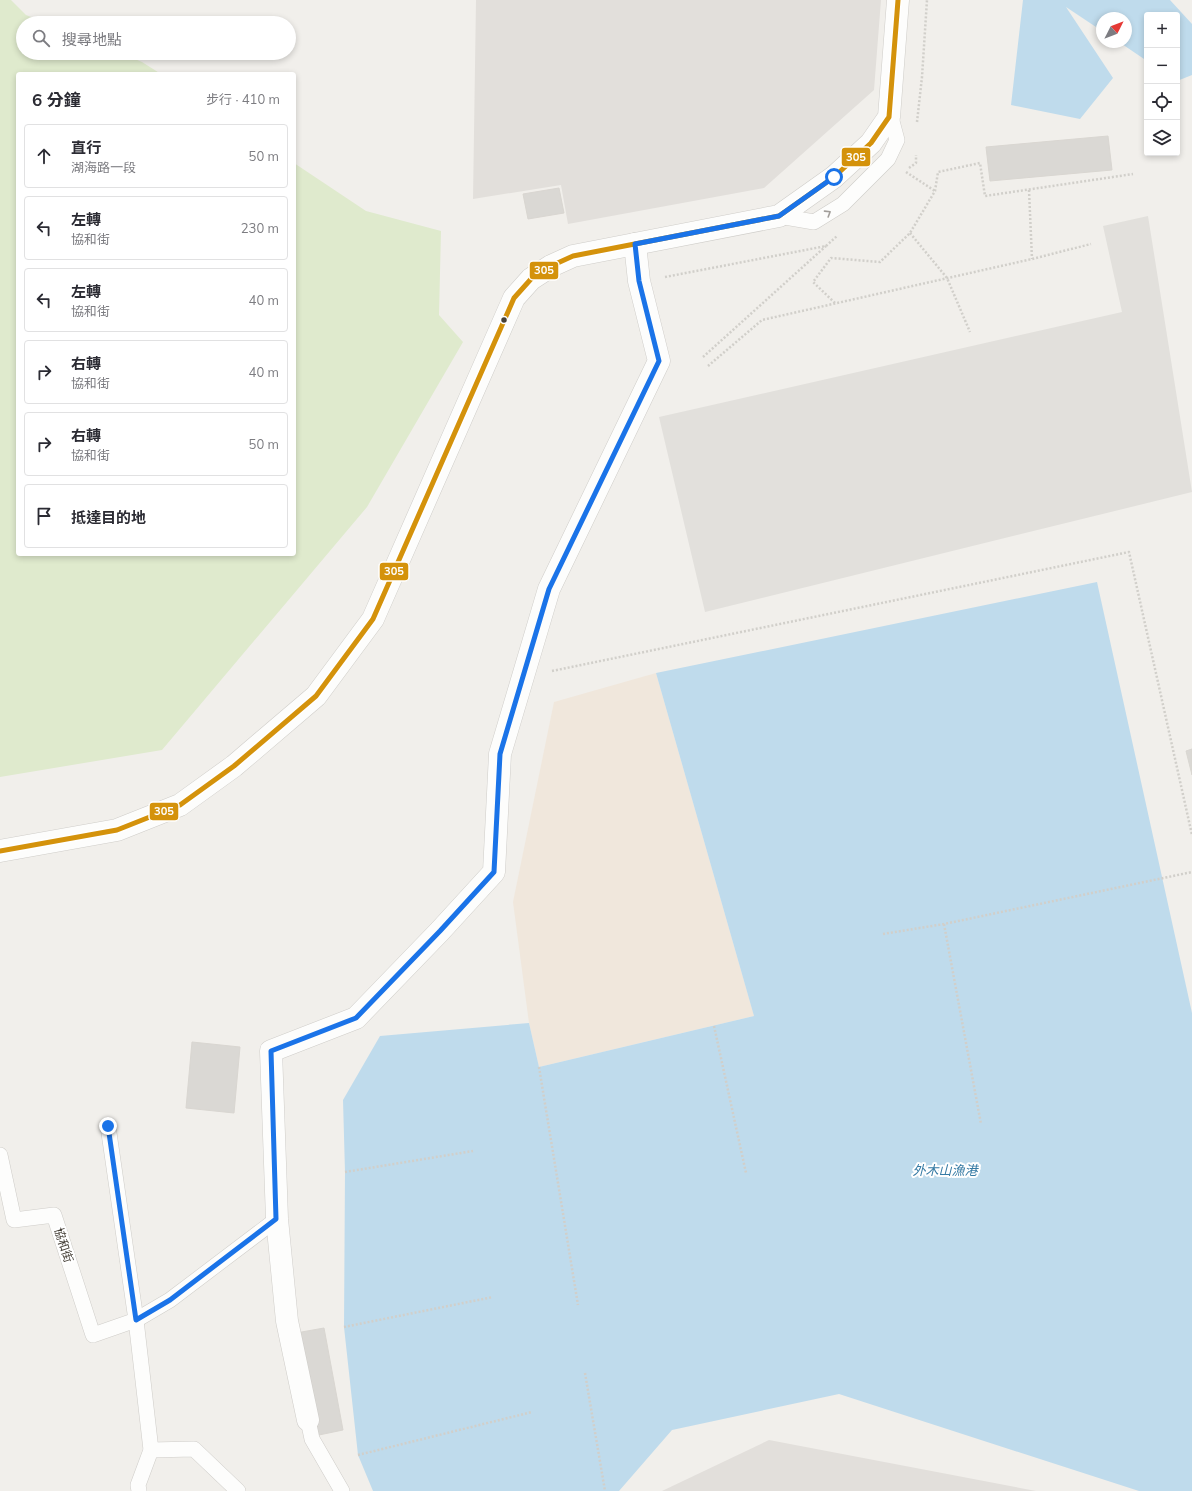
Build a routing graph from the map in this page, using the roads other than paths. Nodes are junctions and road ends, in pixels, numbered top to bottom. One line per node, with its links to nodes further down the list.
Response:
1 (898, 0): 2 (street)
2 (635, 244): 3 (street); 6 (street)
3 (0, 850)
4 (108, 1126): 7 (lane)
5 (0, 1155): 7 (lane, 協和街)
6 (276, 1219): 7 (lane, 協和街); 8 (street)
7 (136, 1320): 9 (lane)
8 (308, 1420): 12 (lane)
9 (151, 1450): 10 (lane); 11 (lane)
10 (140, 1491)
11 (238, 1491)
12 (342, 1491)

